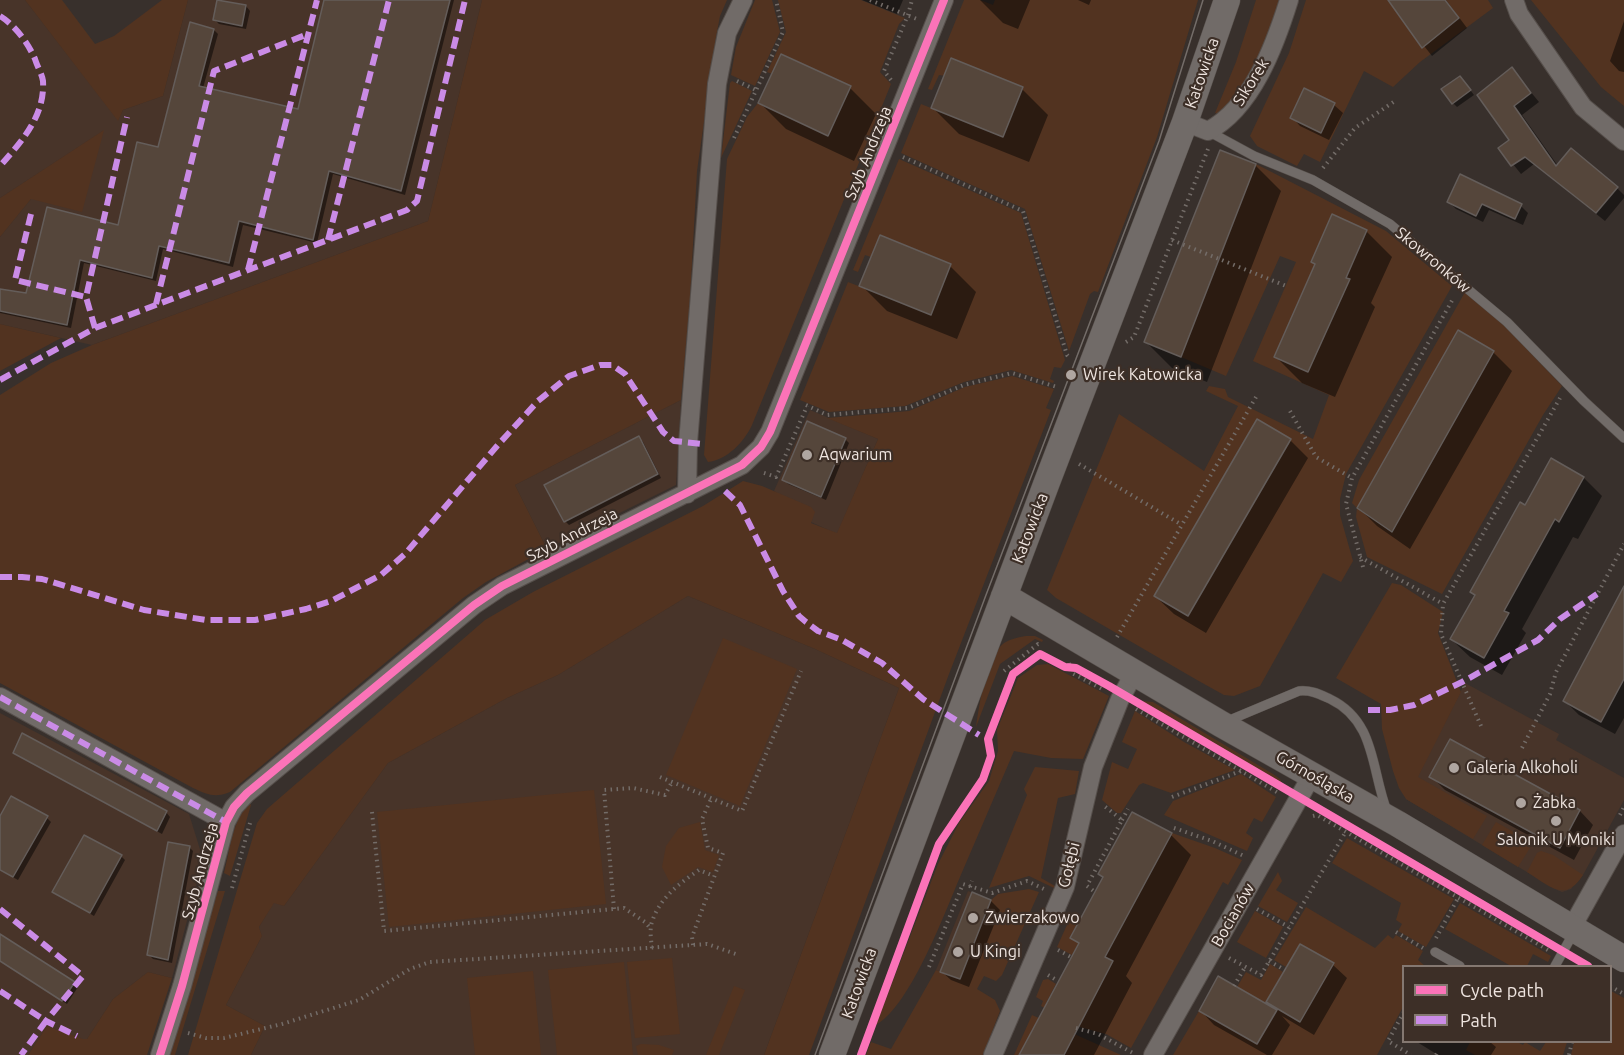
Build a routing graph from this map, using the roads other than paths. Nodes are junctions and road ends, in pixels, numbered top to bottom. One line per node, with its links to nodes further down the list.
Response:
1 (743, 0): 9 (street)
2 (944, 0): 9 (street, Szyb Andrzeja)
3 (1227, 0): 6 (street, Katowicka)
4 (1289, 0): 6 (street, Sikorek)
5 (1514, 0): 7 (street)
6 (1203, 130): 8 (lane, Skowronków); 10 (street, Katowicka)
7 (1624, 141)
8 (1624, 438)
9 (687, 494): 15 (street, Szyb Andrzeja)
10 (1004, 596): 11 (street, Górnośląska); 24 (street, Katowicka)
11 (1122, 687): 13 (street, Górnośląska); 25 (street, Gołębi)
12 (0, 697): 15 (street, Szyb Andrzeja)
13 (1221, 724): 14 (street, Górnośląska); 16 (lane)
14 (1312, 775): 16 (street, Górnośląska); 26 (street, Bocianów)
15 (226, 822): 23 (street, Szyb Andrzeja)
16 (1398, 824): 18 (street, Górnośląska)
17 (1624, 834): 18 (street)
18 (1574, 928): 20 (street, Górnośląska); 22 (lane)
19 (1432, 948): 21 (lane)
20 (1624, 959)
21 (1458, 965)
22 (1556, 965)
23 (160, 1055)
24 (832, 1055)
25 (993, 1055)
26 (1153, 1055)

